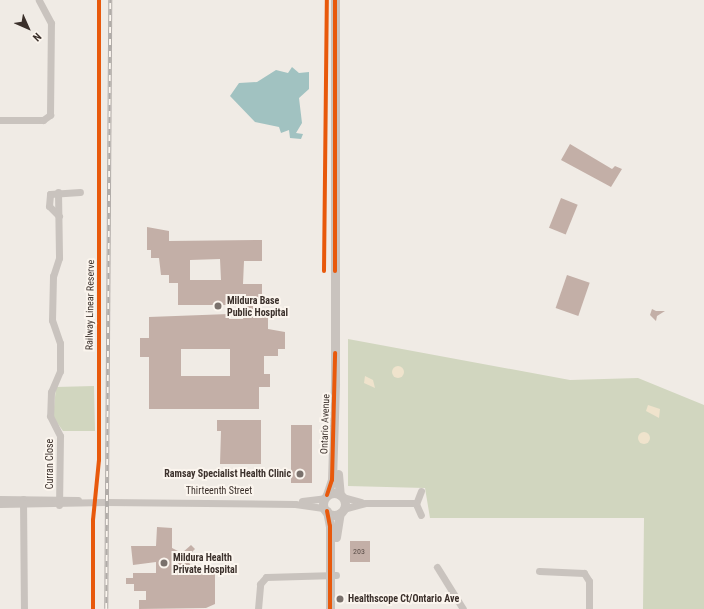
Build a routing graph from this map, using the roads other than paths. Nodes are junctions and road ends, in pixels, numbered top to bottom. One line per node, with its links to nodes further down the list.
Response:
1 (39, 0): 3 (street)
2 (335, 0): 5 (street, Ontario Avenue)
3 (0, 120)
4 (80, 192): 11 (street, Curran Close)
5 (335, 383): 7 (street, Ontario Avenue); 8 (street, Ontario Avenue)
6 (421, 491): 14 (street)
7 (342, 496): 8 (street); 13 (street); 17 (street, Ontario Avenue)
8 (326, 497): 12 (street, Thirteenth Street); 16 (street, Ontario Avenue)
9 (0, 499): 10 (street, Thirteenth Street)
10 (24, 502): 11 (street, Thirteenth Street); 15 (street, Thirteenth Street); 22 (street)
11 (60, 502): 12 (street, Thirteenth Street)
12 (112, 502): 16 (street, Thirteenth Street)
13 (365, 503): 14 (street); 17 (street)
14 (416, 503): 18 (street)
15 (0, 504)
16 (326, 510): 17 (street); 21 (street)
17 (342, 511): 21 (street)
18 (421, 515)
19 (437, 567): 26 (street)
20 (539, 571): 27 (street)
21 (333, 575): 23 (street); 24 (street); 25 (street)
22 (24, 609)
23 (258, 609)
24 (330, 609)
25 (335, 609)
26 (463, 609)
27 (589, 609)

